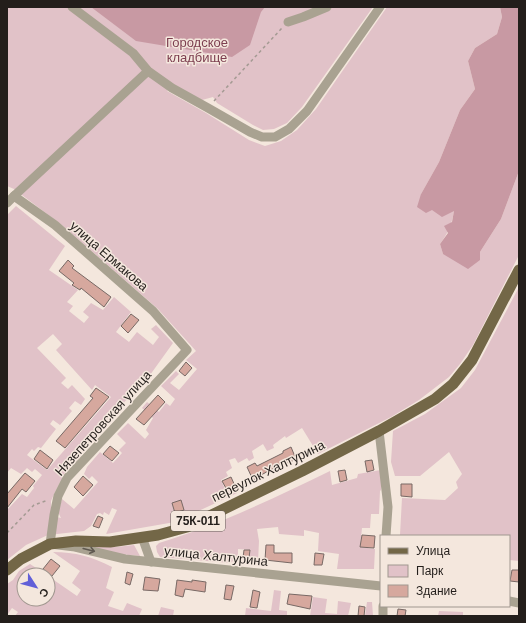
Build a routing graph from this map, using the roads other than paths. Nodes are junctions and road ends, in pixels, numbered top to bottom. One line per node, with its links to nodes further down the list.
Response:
1 (72, 7): 5 (street)
2 (327, 7): 4 (street)
3 (380, 7): 5 (street)
4 (288, 22)
5 (148, 71): 6 (street)
6 (14, 196): 7 (street); 9 (street, улица Ермакова)
7 (7, 203)
8 (519, 270): 10 (main road, 75К-011)
9 (187, 350): 13 (street, Нязепетровская улица)
10 (379, 431): 11 (street); 12 (main road, переулок Халтурина / 75К-011)
11 (386, 535)
12 (142, 537): 13 (main road, переулок Халтурина / 75К-011); 14 (street)
13 (50, 544): 14 (street, улица Халтурина, one-way to 14); 15 (main road, переулок Халтурина / 75К-011)
14 (151, 562): 16 (street, улица Халтурина)
15 (7, 570)
16 (380, 586)

